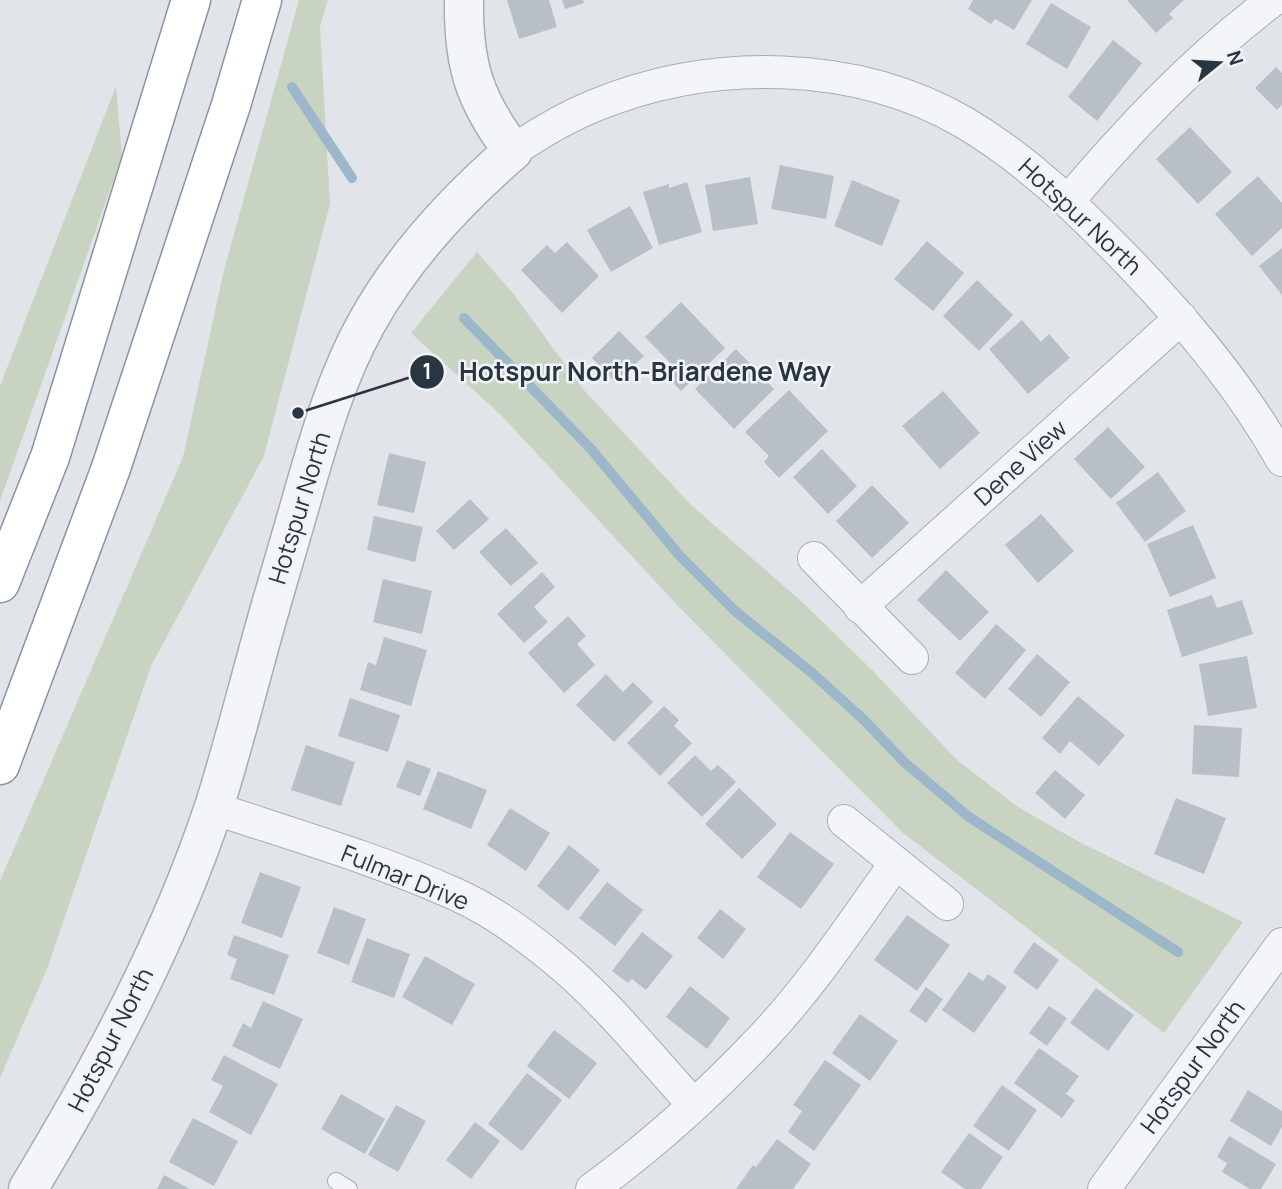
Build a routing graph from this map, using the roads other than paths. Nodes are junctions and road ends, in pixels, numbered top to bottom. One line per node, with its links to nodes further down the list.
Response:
1 (191, 0): 10 (highway)
2 (262, 0): 13 (highway)
3 (464, 0): 5 (street)
4 (1273, 0): 6 (street)
5 (513, 151): 6 (street, Hotspur North); 14 (street, Hotspur North)
6 (1069, 200): 7 (street, Hotspur North)
7 (1181, 318): 8 (street, Hotspur North); 11 (street, Dene View)
8 (1282, 460)
9 (814, 558): 11 (street)
10 (0, 583)
11 (860, 607): 12 (street)
12 (912, 658)
13 (0, 765)
14 (214, 808): 19 (street, Fulmar Drive); 21 (street, Hotspur North)
15 (844, 821): 16 (street)
16 (895, 864): 17 (street); 19 (street)
17 (947, 904)
18 (1279, 955): 22 (street, Hotspur North)
19 (693, 1104): 20 (street)
20 (607, 1185)
21 (28, 1189)
22 (1104, 1189)

